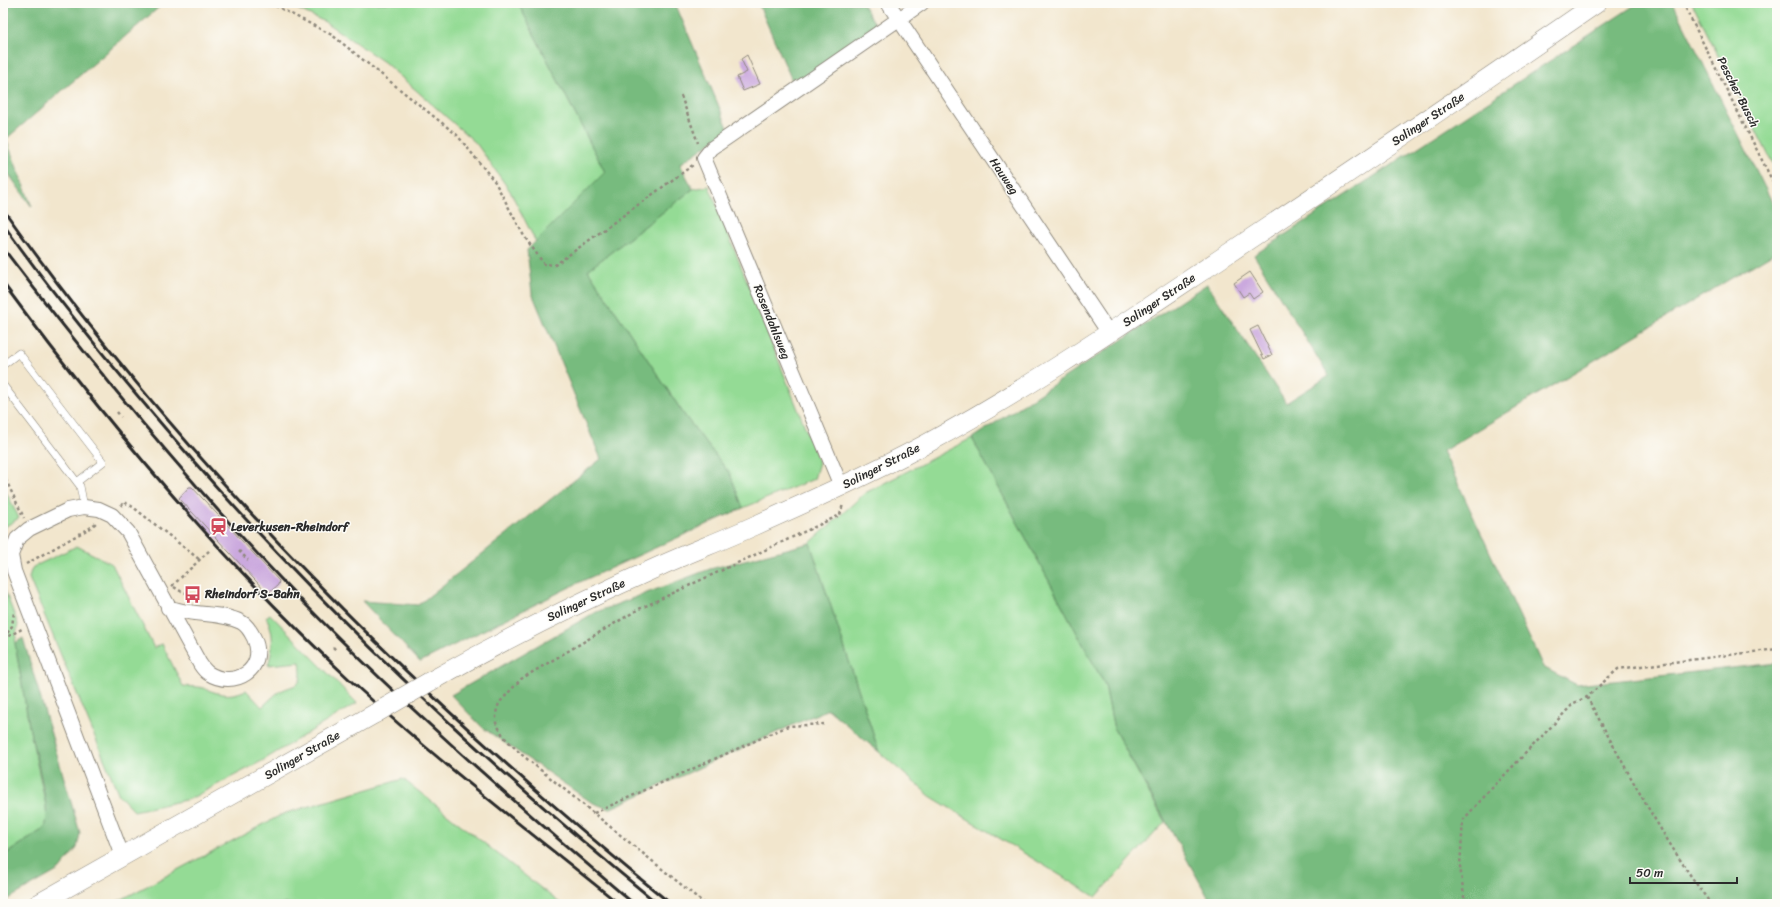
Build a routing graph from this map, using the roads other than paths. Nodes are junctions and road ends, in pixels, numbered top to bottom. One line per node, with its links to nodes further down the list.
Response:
1 (888, 3): 4 (street, Hauweg)
2 (922, 3): 4 (street)
3 (1598, 3): 5 (main road, Solinger Straße)
4 (898, 19): 5 (street, Hauweg); 9 (street, Rosendahlsweg)
5 (1109, 333): 9 (main road, Solinger Straße)
6 (3, 365): 8 (lane)
7 (3, 385): 8 (lane)
8 (77, 482): 10 (lane)
9 (841, 486): 12 (main road, Solinger Straße, bridge)
10 (84, 507): 11 (street); 12 (street)
11 (168, 608): 11 (street)
12 (122, 855): 13 (main road, Solinger Straße)
13 (38, 904)

